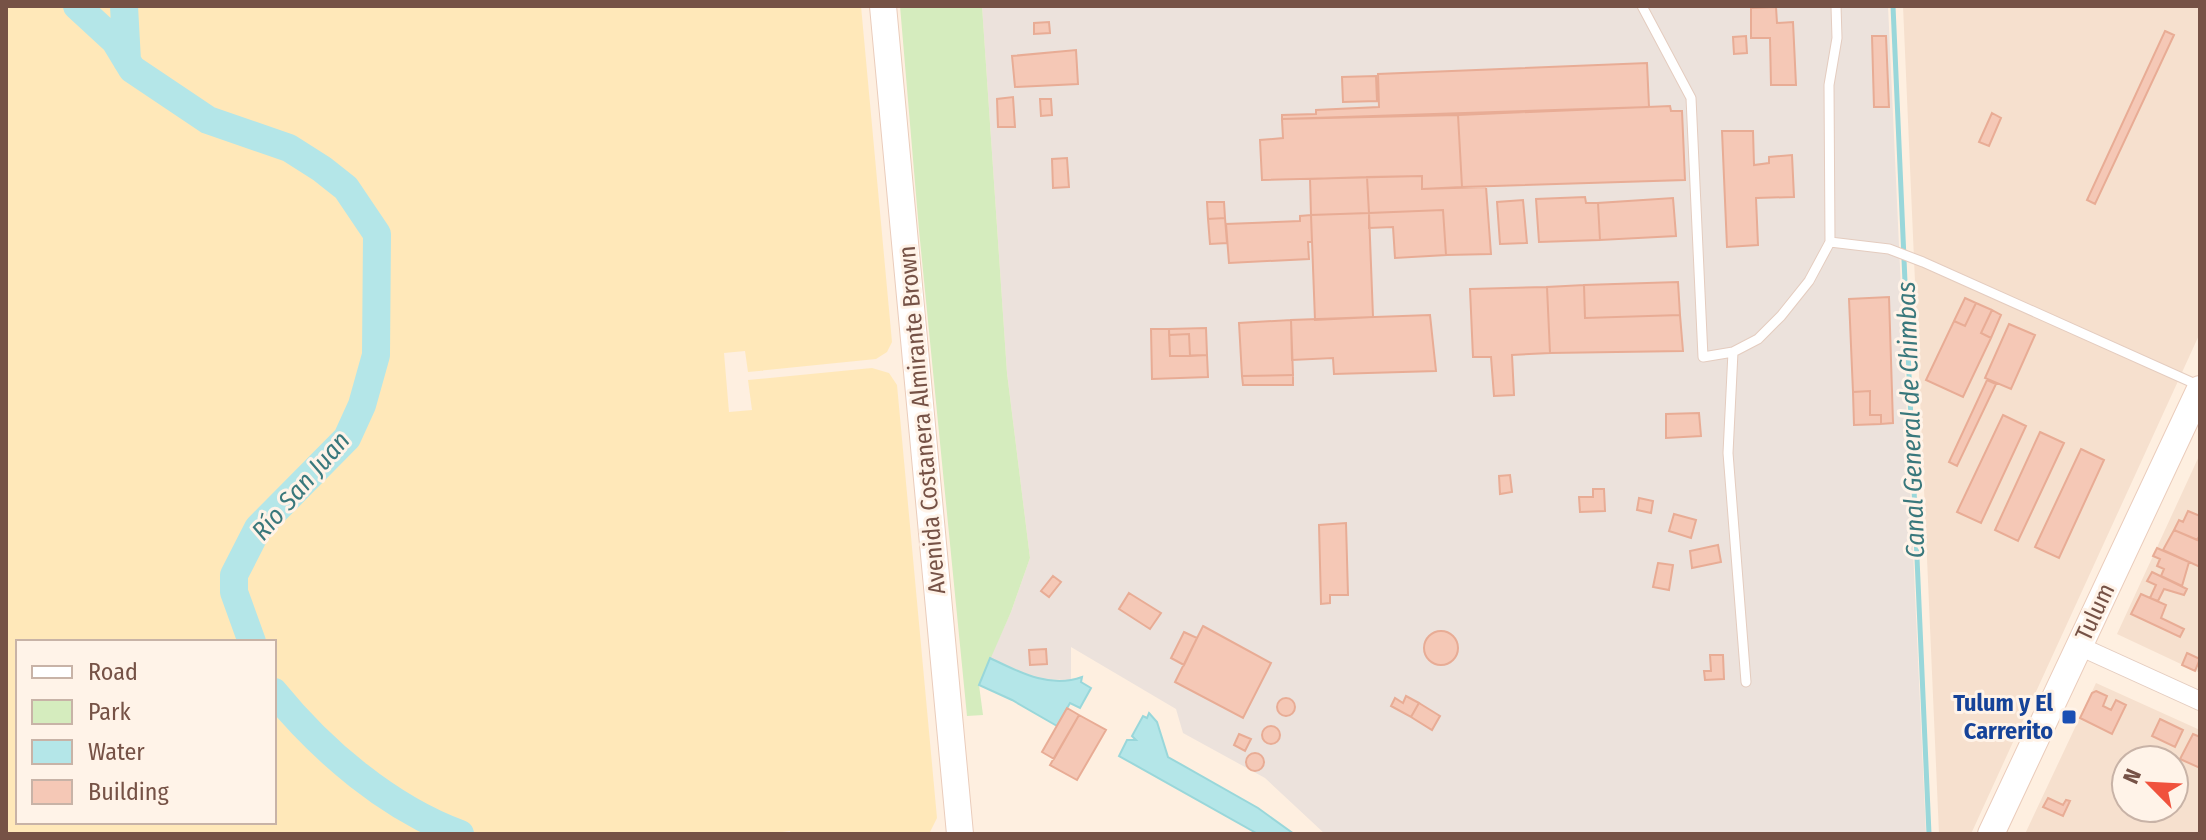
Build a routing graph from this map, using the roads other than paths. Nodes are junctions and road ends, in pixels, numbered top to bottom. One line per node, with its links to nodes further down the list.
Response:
1 (883, 6): 10 (main road, Avenida Costanera Almirante Brown)
2 (1642, 6): 5 (lane)
3 (1836, 6): 4 (lane)
4 (1830, 242): 5 (lane); 6 (lane)
5 (1733, 352): 8 (lane)
6 (2200, 388): 7 (main road, Tulum)
7 (2079, 646): 9 (street); 11 (main road, Tulum)
8 (1746, 682)
9 (2200, 701)
10 (960, 834)
11 (1991, 834)

